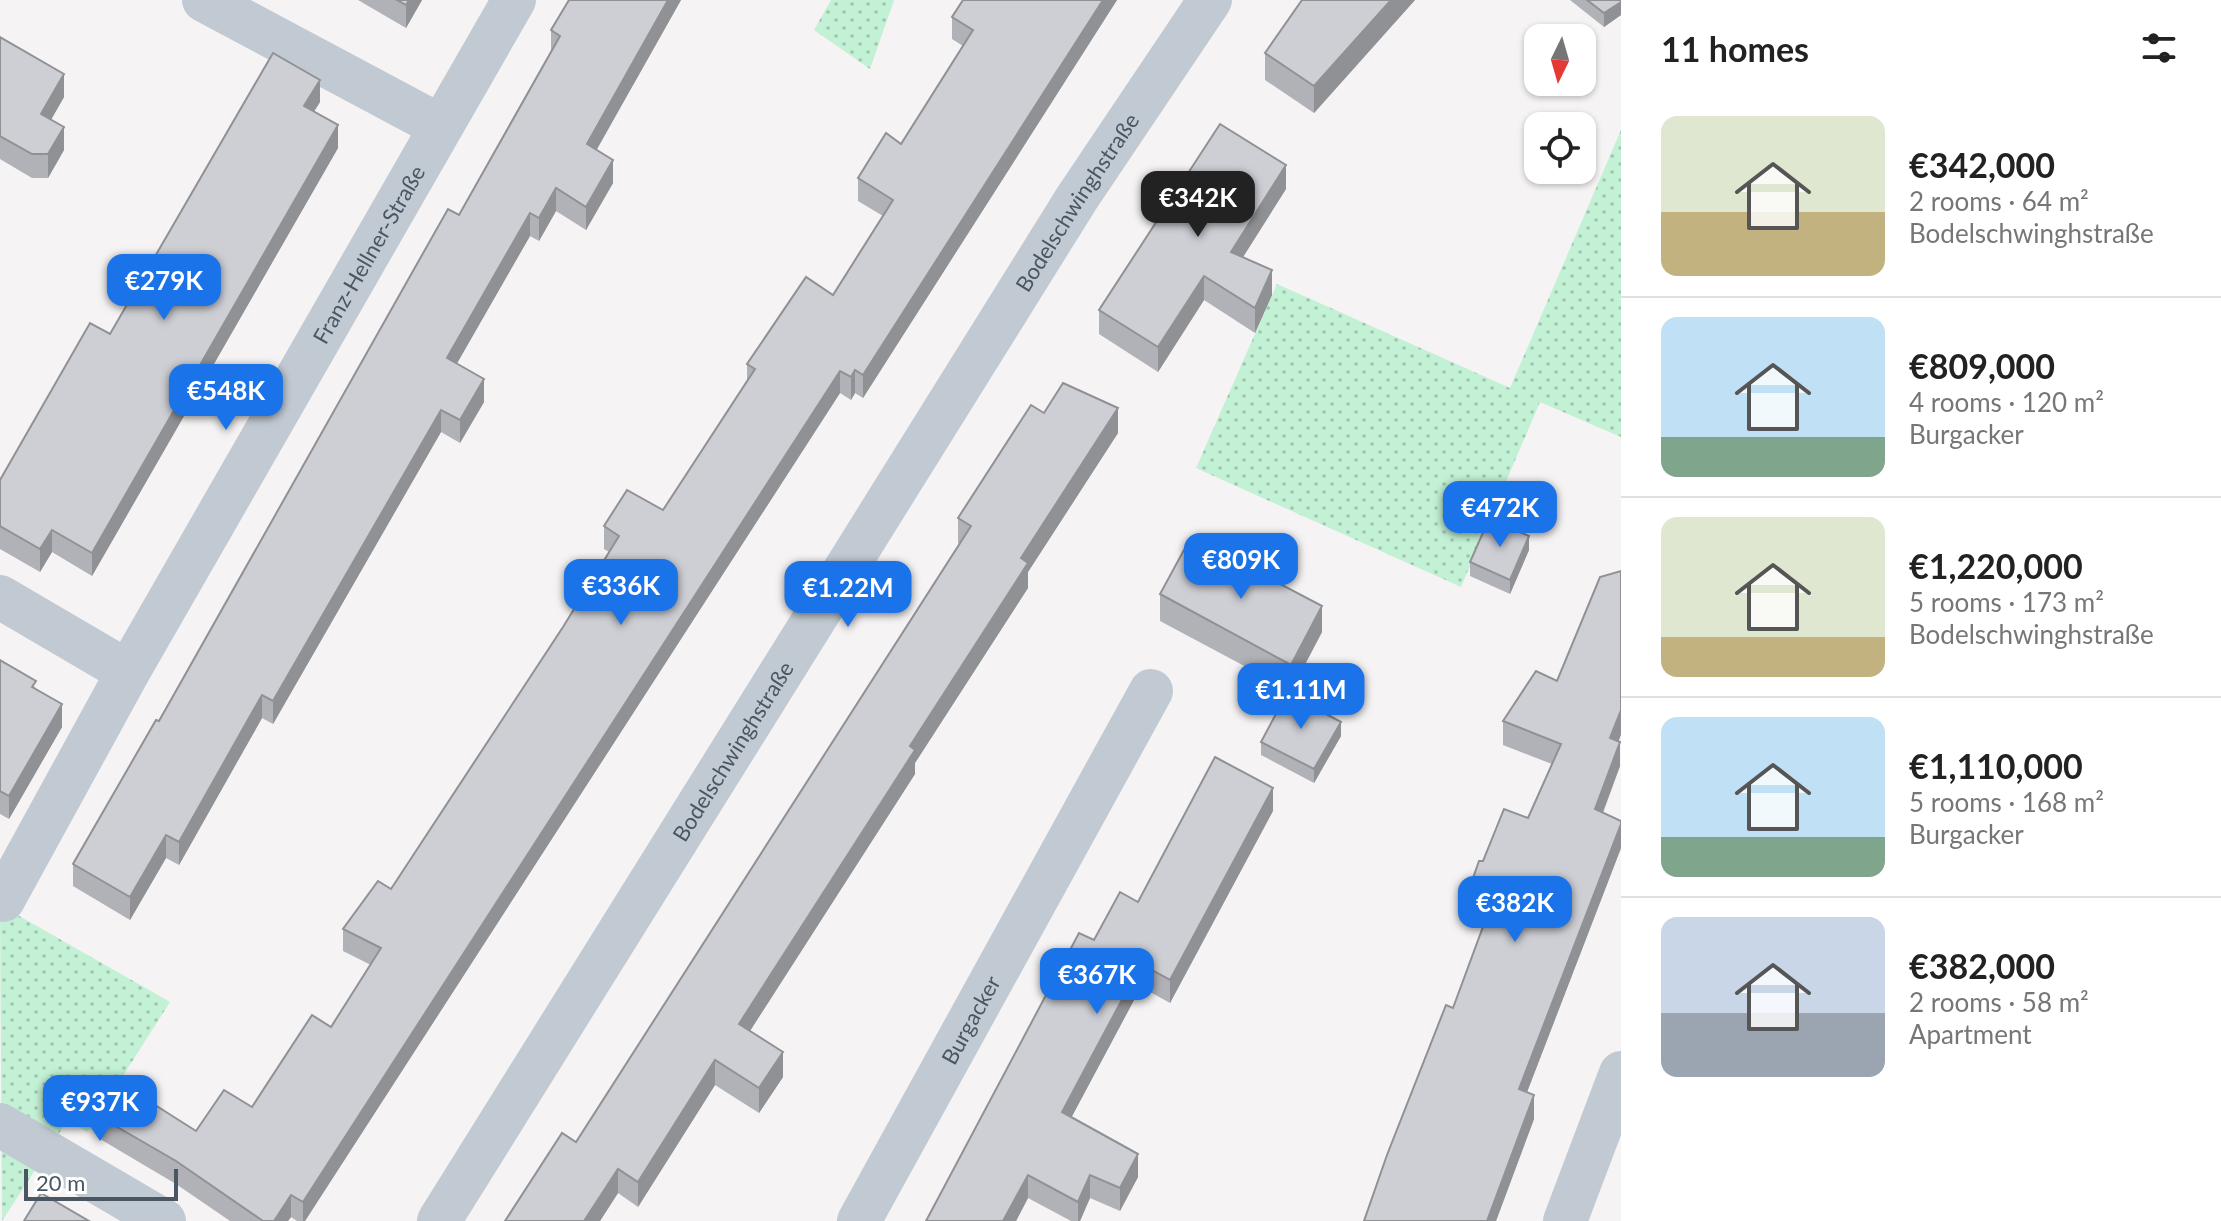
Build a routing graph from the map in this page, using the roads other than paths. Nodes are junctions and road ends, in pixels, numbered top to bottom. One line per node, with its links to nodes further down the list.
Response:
1 (204, 0): 4 (street)
2 (514, 0): 4 (street, Franz-Hellner-Straße)
3 (1210, 0): 12 (street, Bodelschwinghstraße)
4 (440, 126): 6 (street, Franz-Hellner-Straße)
5 (0, 597): 6 (street)
6 (128, 672): 8 (street, Franz-Hellner-Straße)
7 (1151, 691): 13 (street, Burgacker)
8 (3, 900)
9 (1621, 1073): 14 (street)
10 (0, 1125): 11 (street)
11 (164, 1221)
12 (439, 1221)
13 (859, 1221)
14 (1565, 1221)

